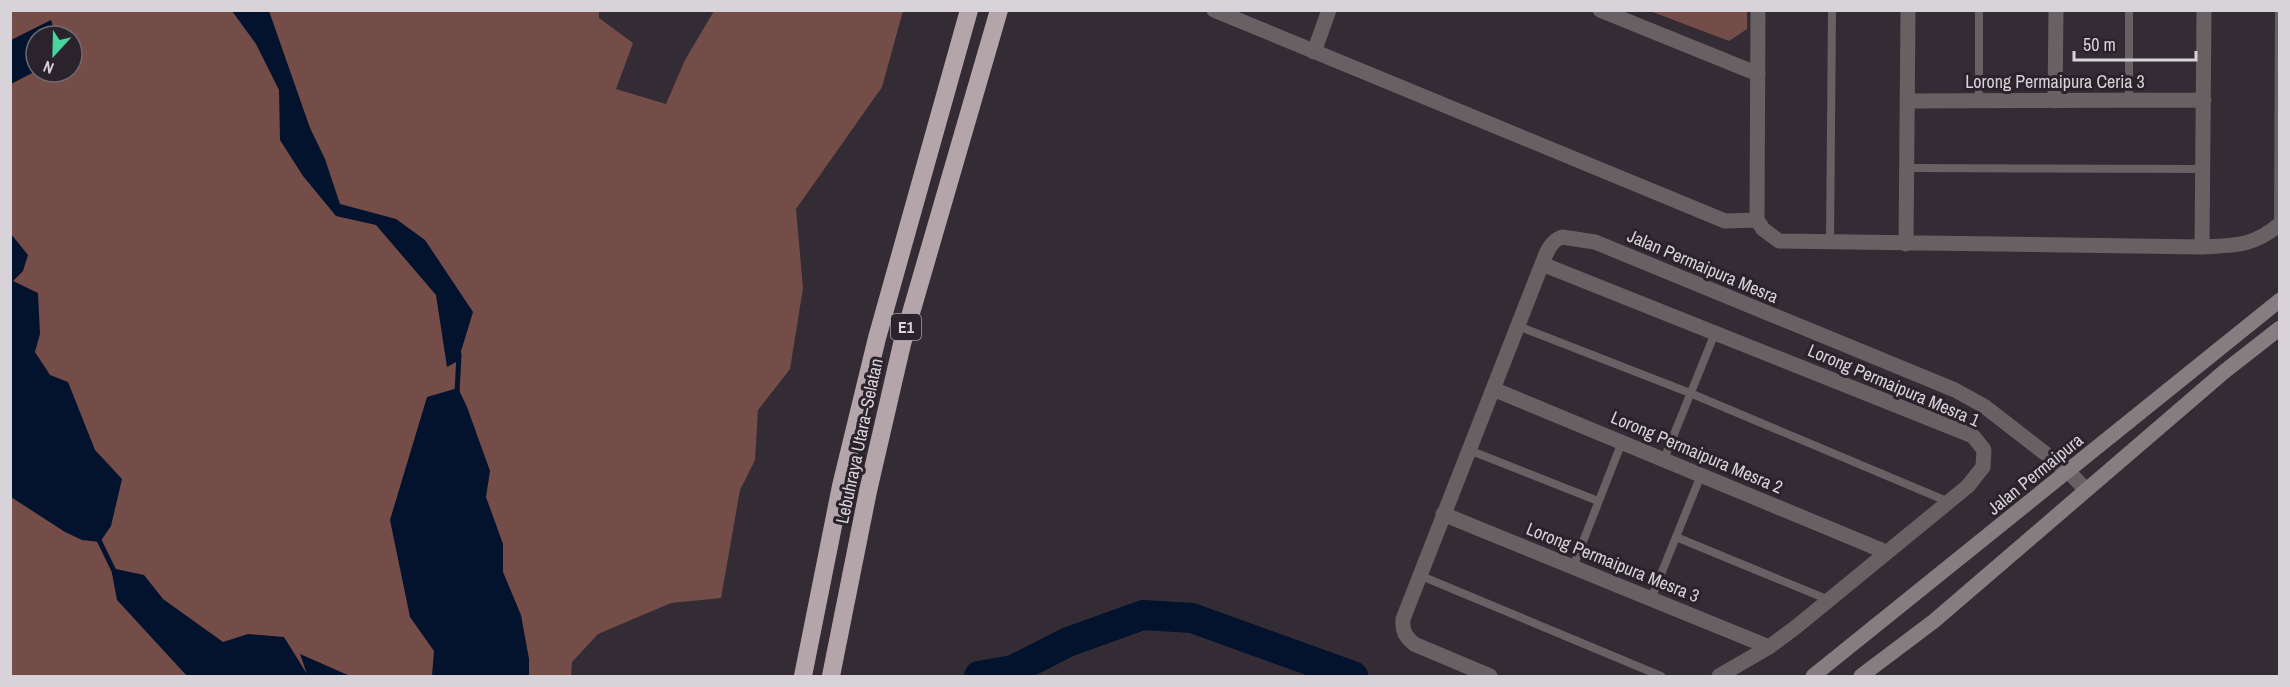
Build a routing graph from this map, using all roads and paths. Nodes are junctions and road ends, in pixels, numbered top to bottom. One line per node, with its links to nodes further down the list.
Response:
1 (969, 10): 51 (highway, Lebuhraya Utara–Selatan / E1)
2 (999, 10): 52 (highway, Lebuhraya Utara–Selatan / E1)
3 (1214, 10): 14 (street)
4 (1329, 10): 14 (street)
5 (1600, 10): 15 (street)
6 (1758, 10): 15 (street)
7 (1832, 10): 25 (lane)
8 (1908, 10): 18 (street)
9 (1979, 10): 19 (lane)
10 (2056, 10): 20 (street)
11 (2129, 10): 16 (lane)
12 (2204, 10): 17 (street)
13 (2279, 10): 24 (lane)
14 (1314, 52): 23 (street)
15 (1758, 74): 23 (street)
16 (2128, 100): 17 (street, Lorong Permaipura Ceria 3); 20 (street, Lorong Permaipura Ceria 3)
17 (2204, 100): 22 (street)
18 (1907, 101): 19 (street, Lorong Permaipura Ceria 3); 21 (street)
19 (1979, 101): 20 (street, Lorong Permaipura Ceria 3)
20 (2055, 101)
21 (1907, 168): 22 (lane); 26 (street)
22 (2203, 169): 27 (street)
23 (1757, 220): 25 (street)
24 (2279, 225): 27 (street)
25 (1830, 243): 26 (street)
26 (1906, 244): 27 (street)
27 (2202, 247)
28 (1542, 264): 30 (street, Jalan Permaipura Mesra); 32 (street, Lorong Permaipura Mesra 1); 38 (street, Jalan Permaipura Mesra)
29 (2280, 300): 38 (main road, Jalan Permaipura)
30 (1518, 326): 33 (street, Jalan Permaipura Mesra); 34 (lane)
31 (2280, 328): 40 (main road)
32 (1715, 333): 34 (lane); 42 (street, Lorong Permaipura Mesra 1)
33 (1493, 389): 35 (street, Lorong Permaipura Mesra 2); 36 (street, Jalan Permaipura Mesra)
34 (1690, 393): 37 (lane); 42 (lane)
35 (1622, 442): 37 (street, Lorong Permaipura Mesra 2); 41 (lane)
36 (1468, 450): 41 (lane); 43 (street, Jalan Permaipura Mesra)
37 (1664, 459): 39 (street, Lorong Permaipura Mesra 2)
38 (2069, 472): 40 (street, Jalan Permaipura Mesra); 56 (main road, Jalan Permaipura)
39 (1701, 475): 44 (lane); 45 (street, Lorong Permaipura Mesra 2)
40 (2086, 490): 57 (main road)
41 (1598, 501): 46 (lane)
42 (1949, 502): 45 (street, Lorong Permaipura Mesra 1)
43 (1443, 514): 46 (street, Lorong Permaipura Mesra 3); 47 (street, Jalan Permaipura Mesra)
44 (1676, 537): 48 (lane); 49 (lane)
45 (1886, 552): 49 (street, Lorong Permaipura Mesra 1)
46 (1573, 567): 48 (street, Lorong Permaipura Mesra 3)
47 (1419, 575): 53 (street, Jalan Permaipura Mesra); 54 (lane)
48 (1651, 599): 50 (street, Lorong Permaipura Mesra 3)
49 (1829, 600): 50 (street, Lorong Permaipura Mesra 1)
50 (1769, 647): 55 (street, Lorong Permaipura Mesra 1)
51 (803, 676)
52 (831, 676)
53 (1490, 676)
54 (1661, 676)
55 (1719, 676)
56 (1813, 676)
57 (1861, 676)

